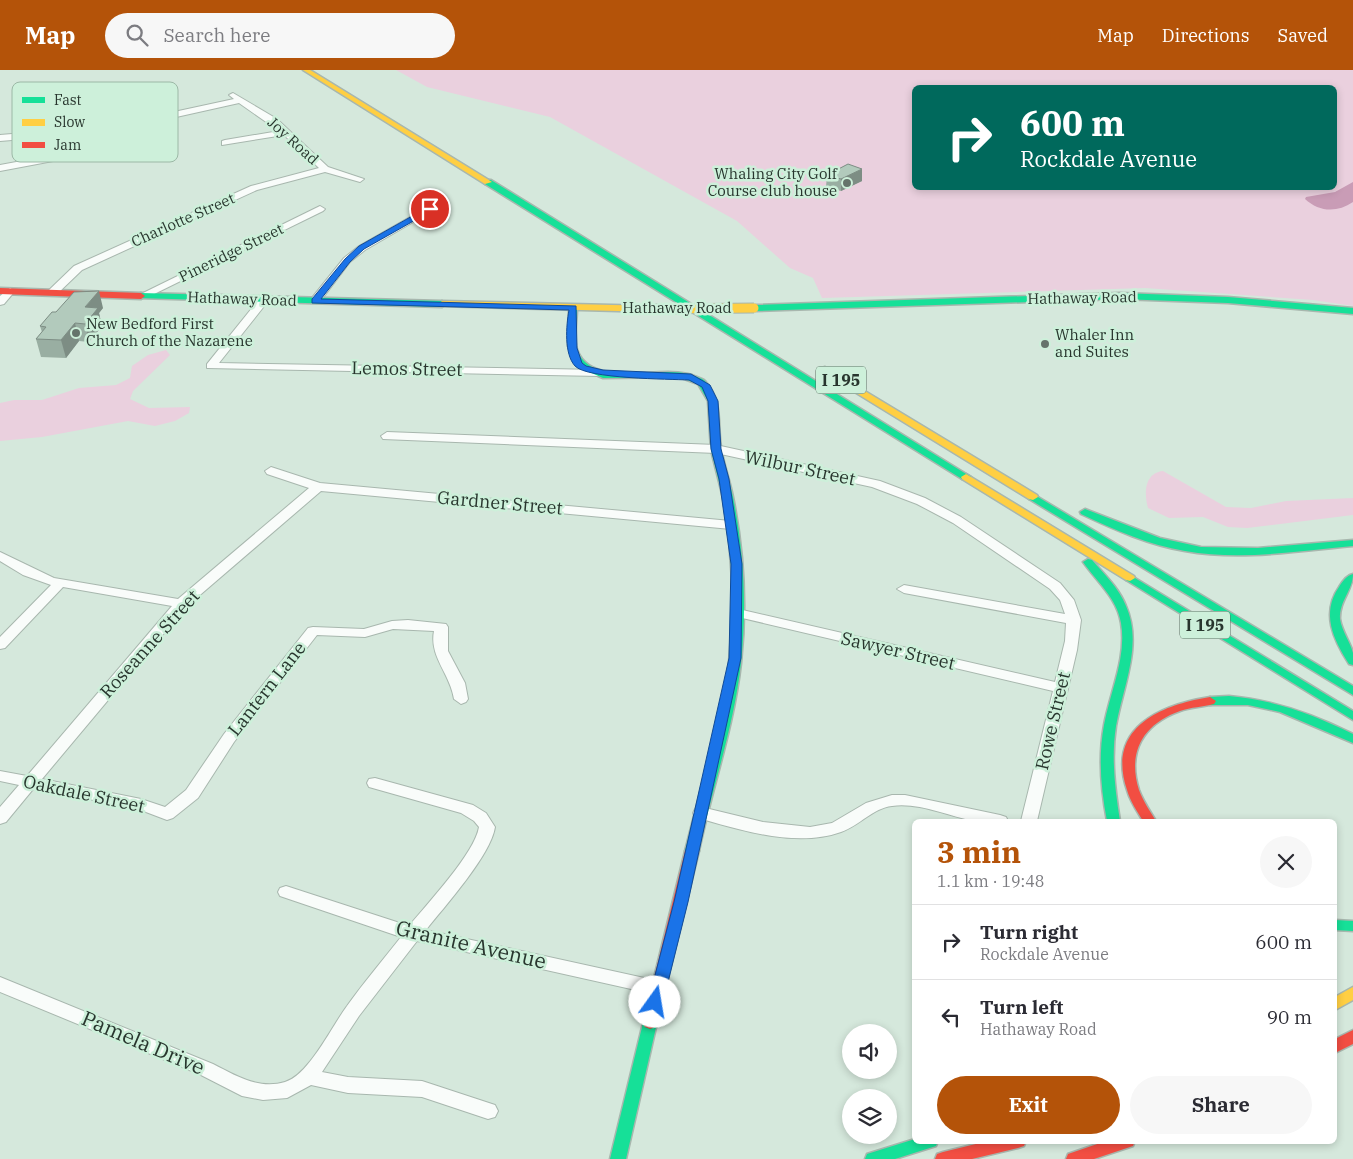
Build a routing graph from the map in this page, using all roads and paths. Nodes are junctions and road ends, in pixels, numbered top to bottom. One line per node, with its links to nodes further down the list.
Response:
1 (306, 70): 33 (main road, I 195)
2 (328, 70): 5 (main road)
3 (231, 93): 4 (street, Joy Road)
4 (240, 100): 6 (street); 7 (street, Joy Road)
5 (394, 110)
6 (178, 114)
7 (286, 132): 8 (street); 11 (street, Joy Road)
8 (225, 144)
9 (33, 162): 10 (street)
10 (0, 168)
11 (325, 169): 12 (street, Joy Road); 16 (street, Charlotte Street)
12 (360, 179)
13 (441, 203): 20 (street)
14 (320, 209): 17 (street, Pineridge Street)
15 (5, 291): 16 (main road, Hathaway Road); 21 (street)
16 (52, 293): 17 (main road, Hathaway Road)
17 (142, 296): 19 (main road, Hathaway Road)
18 (707, 299): 24 (main road)
19 (264, 300): 20 (main road, Hathaway Road); 26 (street, Lemos Street)
20 (315, 301): 22 (main road, Hathaway Road)
21 (0, 302)
22 (573, 308): 23 (main road, Hathaway Road, bridge); 26 (main road)
23 (1353, 311)
24 (739, 318)
25 (812, 362): 28 (main road, I 195)
26 (603, 373): 29 (main road)
27 (387, 436): 29 (street, Wilbur Street)
28 (954, 448): 34 (main road); 45 (main road, I 195)
29 (716, 449): 32 (main road); 41 (street, Wilbur Street)
30 (271, 471): 31 (street, Gardner Street)
31 (318, 487): 32 (street, Gardner Street); 39 (street, Roseanne Street)
32 (731, 525): 40 (main road)
33 (1057, 533): 47 (main road, I 195); 57 (main road)
34 (1353, 543)
35 (0, 556): 37 (street)
36 (1353, 577): 43 (main road)
37 (59, 584): 39 (street); 42 (street)
38 (904, 589): 41 (street)
39 (180, 604): 50 (street, Roseanne Street)
40 (738, 613): 44 (street, Sawyer Street); 53 (main road)
41 (1074, 620): 44 (street, Rowe Street)
42 (0, 645)
43 (1353, 661)
44 (1059, 688): 56 (street, Rowe Street)
45 (1353, 691)
46 (461, 698): 52 (street, Lantern Lane)
47 (1353, 716)
48 (1353, 739): 58 (main road)
49 (0, 776): 50 (street, Oakdale Street)
50 (30, 783): 52 (street, Oakdale Street); 54 (street, Roseanne Street)
51 (375, 783): 62 (street)
52 (166, 814)
53 (701, 814): 55 (street); 64 (main road)
54 (0, 818)
55 (991, 819)
56 (1029, 819)
57 (1114, 819)
58 (1148, 819)
59 (286, 892): 62 (street, Granite Avenue)
60 (1337, 925): 61 (main road)
61 (1353, 926)
62 (413, 934): 64 (street, Granite Avenue); 69 (street)
63 (0, 984): 69 (street, Pamela Drive)
64 (658, 988): 74 (main road)
65 (1353, 993): 66 (main road)
66 (1337, 1003)
67 (1353, 1036): 68 (main road)
68 (1337, 1046)
69 (308, 1077): 70 (street)
70 (488, 1111)
71 (920, 1144): 75 (main road)
72 (1006, 1144): 76 (main road)
73 (1118, 1144): 77 (main road)
74 (618, 1159)
75 (873, 1159)
76 (943, 1159)
77 (1074, 1159)

